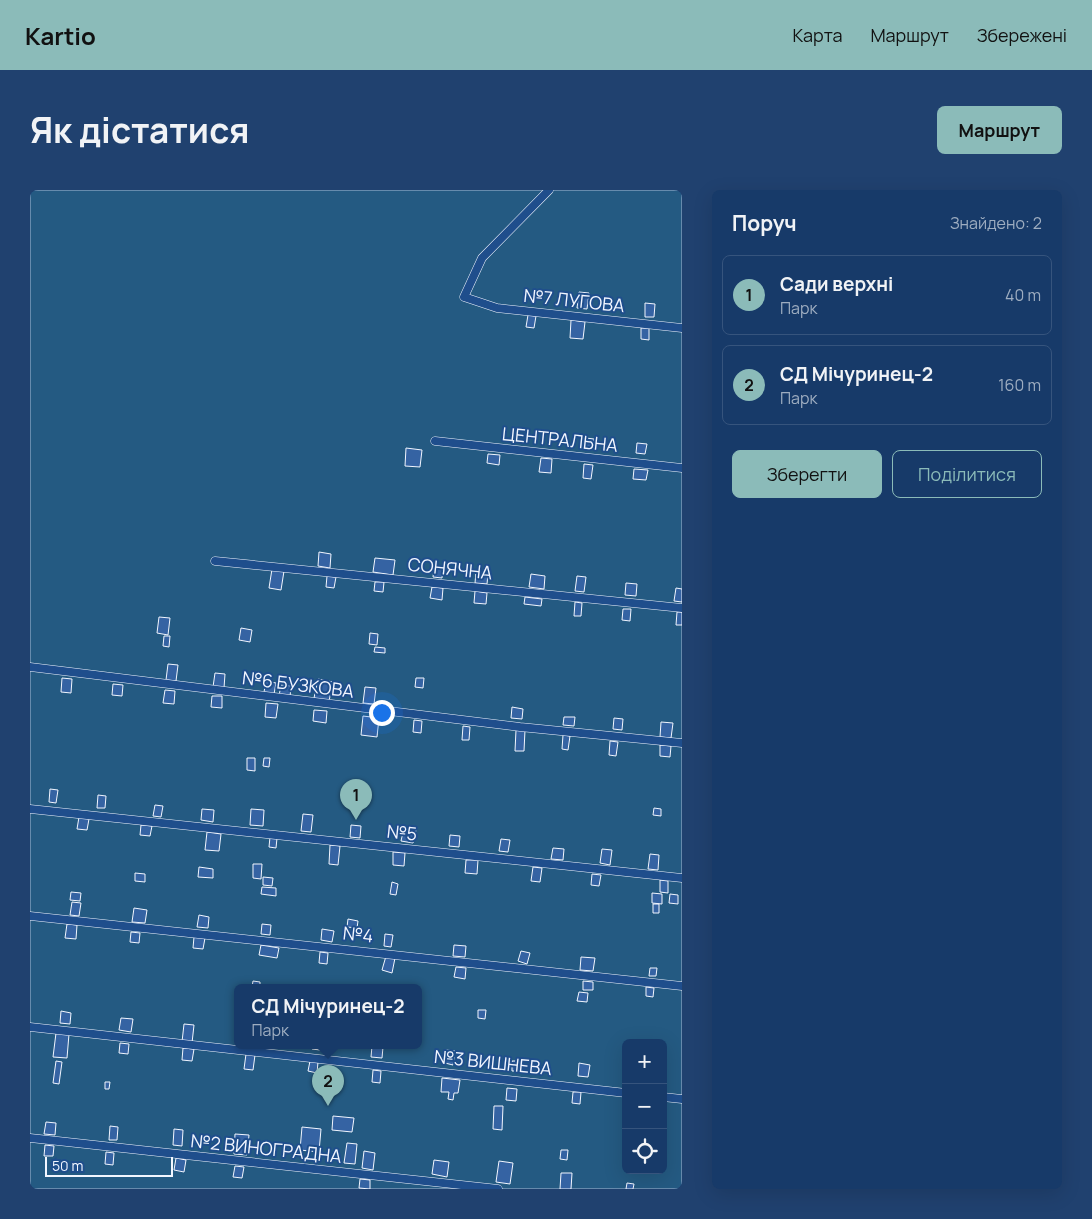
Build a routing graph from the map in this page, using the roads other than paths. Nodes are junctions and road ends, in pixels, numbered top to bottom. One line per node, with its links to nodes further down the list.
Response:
1 (549, 190): 2 (lane, №7 ЛУГОВА)
2 (682, 328)
3 (435, 441): 4 (lane, ЦЕНТРАЛЬНА)
4 (682, 468)
5 (215, 561): 6 (lane, СОНЯЧНА)
6 (682, 608)
7 (30, 668): 8 (lane, №6 БУЗКОВА)
8 (682, 743)
9 (30, 809): 10 (lane, №5)
10 (682, 878)
11 (30, 916): 12 (lane, №4)
12 (682, 986)
13 (30, 1027): 14 (lane, №3 ВИШНЕВА)
14 (622, 1093)
15 (667, 1097): 16 (lane)
16 (682, 1099)
17 (30, 1138): 18 (lane, №2 ВИНОГРАДНА)
18 (498, 1189)

